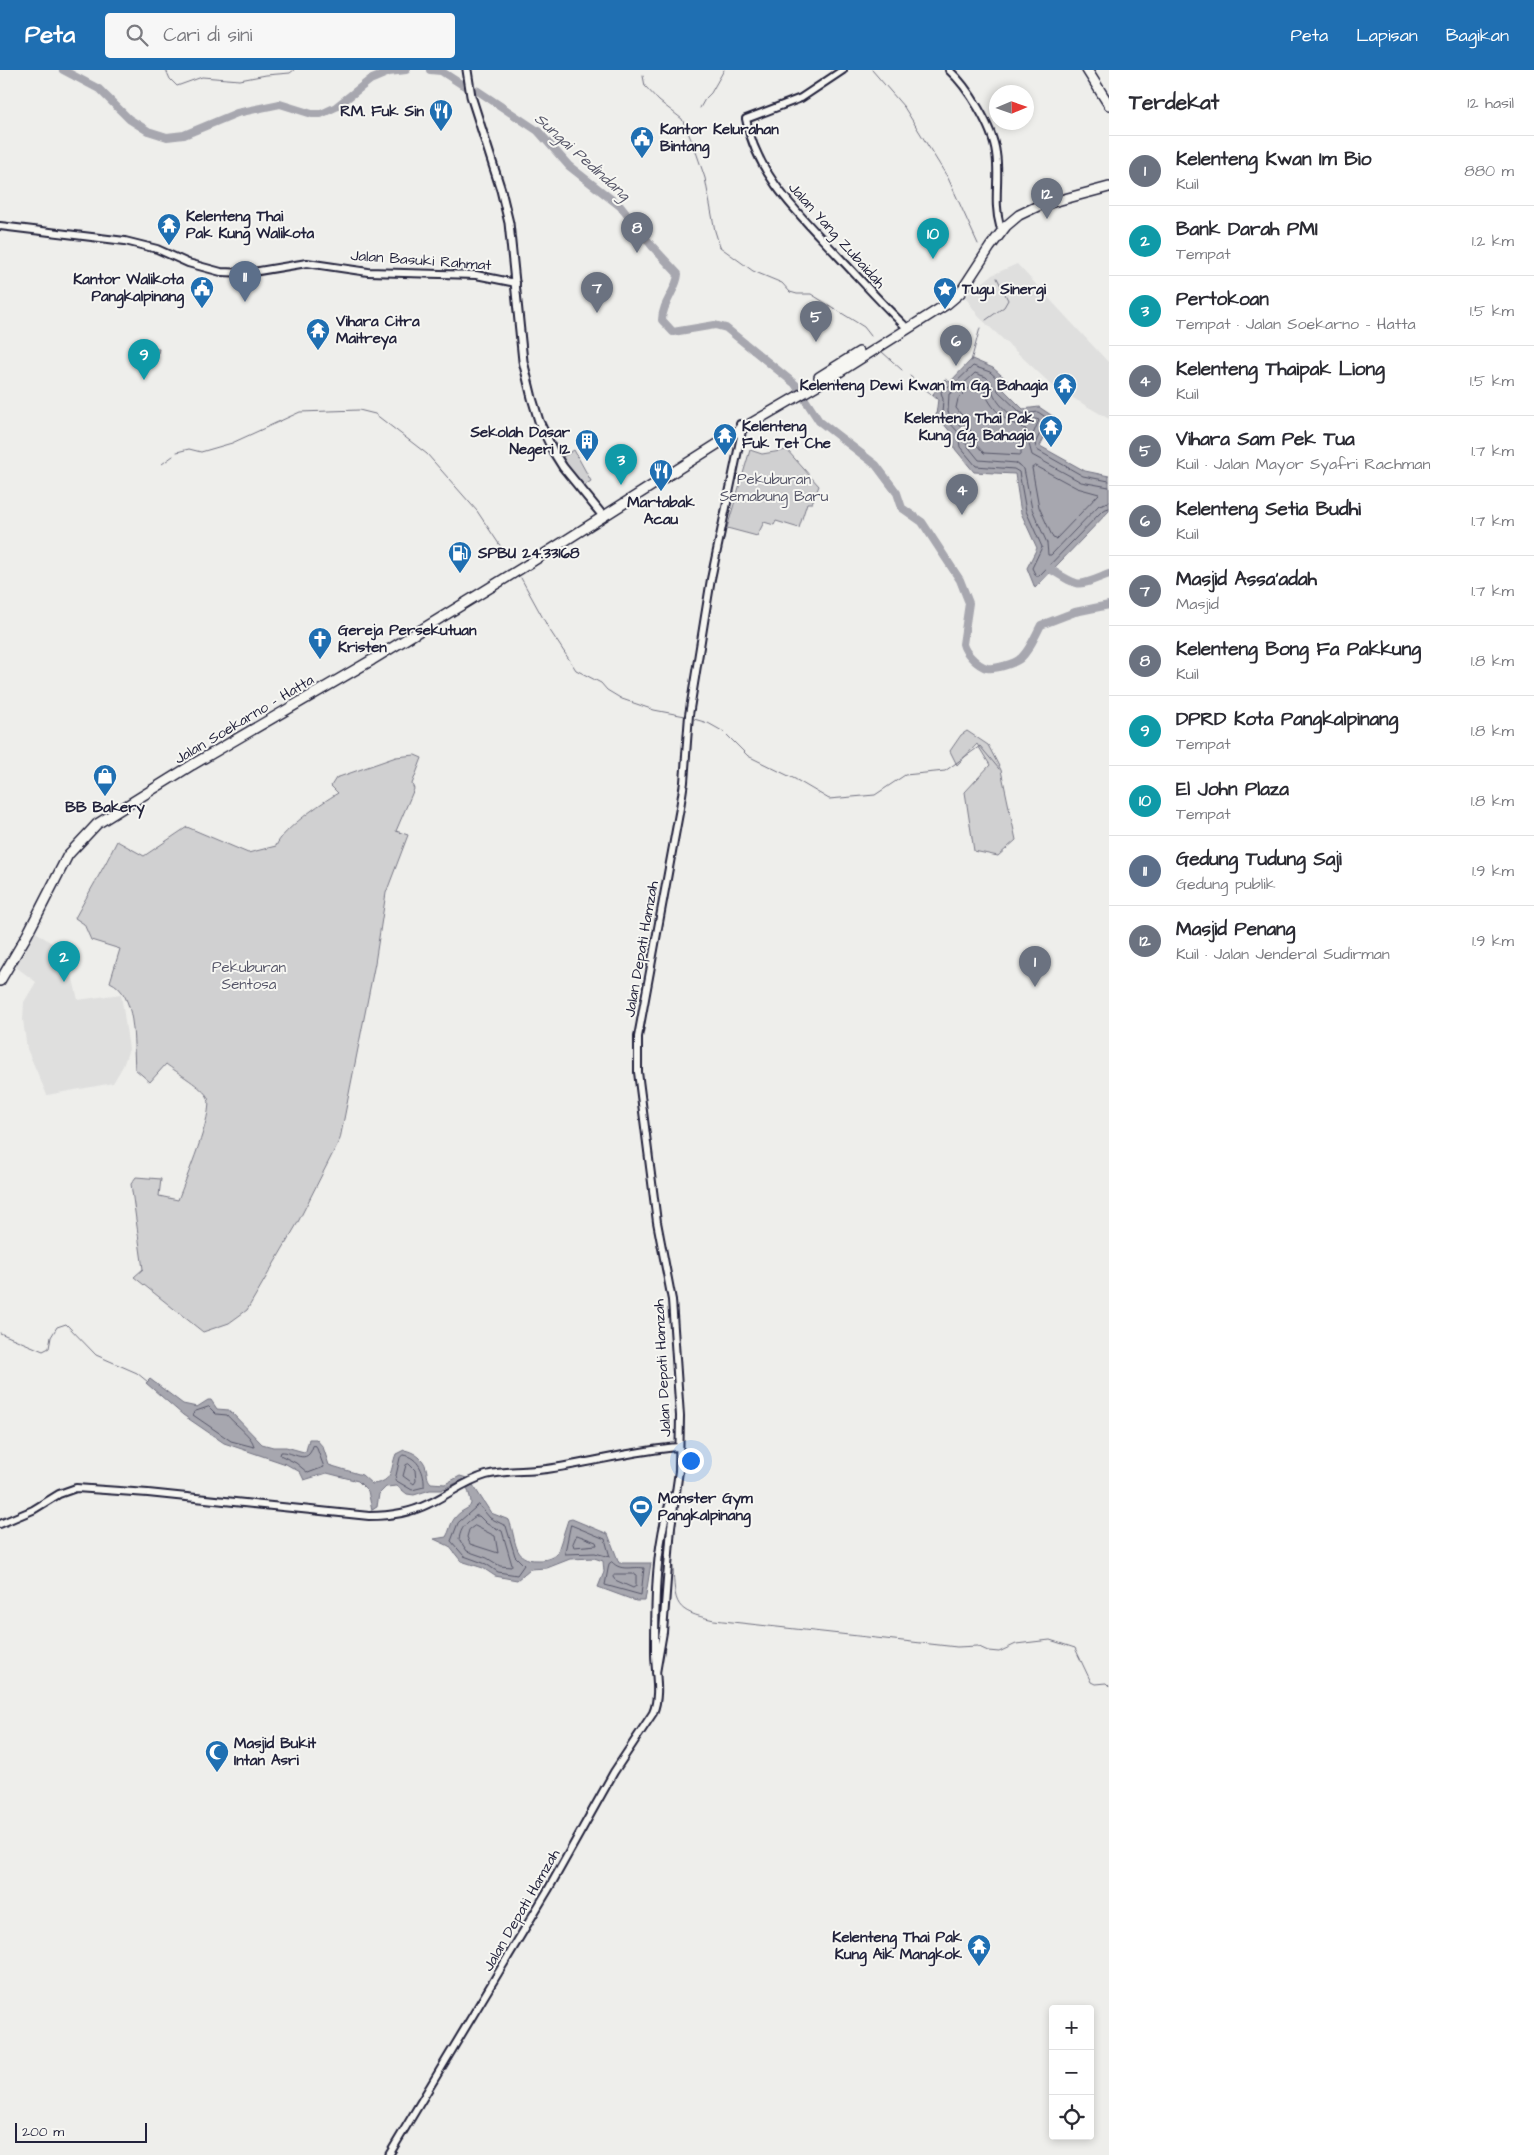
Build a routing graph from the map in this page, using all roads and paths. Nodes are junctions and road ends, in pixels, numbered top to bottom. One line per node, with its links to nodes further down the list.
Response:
1 (467, 70): 10 (main road)
2 (843, 70): 11 (main road, Jalan Yang Zubaidah)
3 (949, 70): 9 (main road)
4 (1087, 70): 5 (highway)
5 (1109, 105)
6 (1109, 182): 9 (highway)
7 (1109, 187): 12 (highway)
8 (0, 226): 10 (main road, Jalan Basuki Rahmat)
9 (1000, 226): 11 (highway)
10 (516, 284): 14 (main road)
11 (904, 325): 12 (highway)
12 (800, 392): 13 (highway, Jalan Soekarno - Hatta)
13 (739, 429): 14 (highway, Jalan Soekarno - Hatta); 18 (main road, Jalan Depati Hamzah)
14 (602, 514): 15 (highway, Jalan Soekarno - Hatta)
15 (312, 691): 16 (highway, Jalan Soekarno - Hatta); 17 (highway, Jalan Soekarno - Hatta)
16 (0, 974)
17 (0, 982)
18 (679, 1447): 19 (main road, Jalan Depati Hamzah); 20 (main road)
19 (677, 1483): 21 (main road, Jalan Depati Hamzah); 21 (main road, Jalan Depati Hamzah)
20 (0, 1524)
21 (656, 1673): 22 (main road, Jalan Depati Hamzah)
22 (389, 2155)

